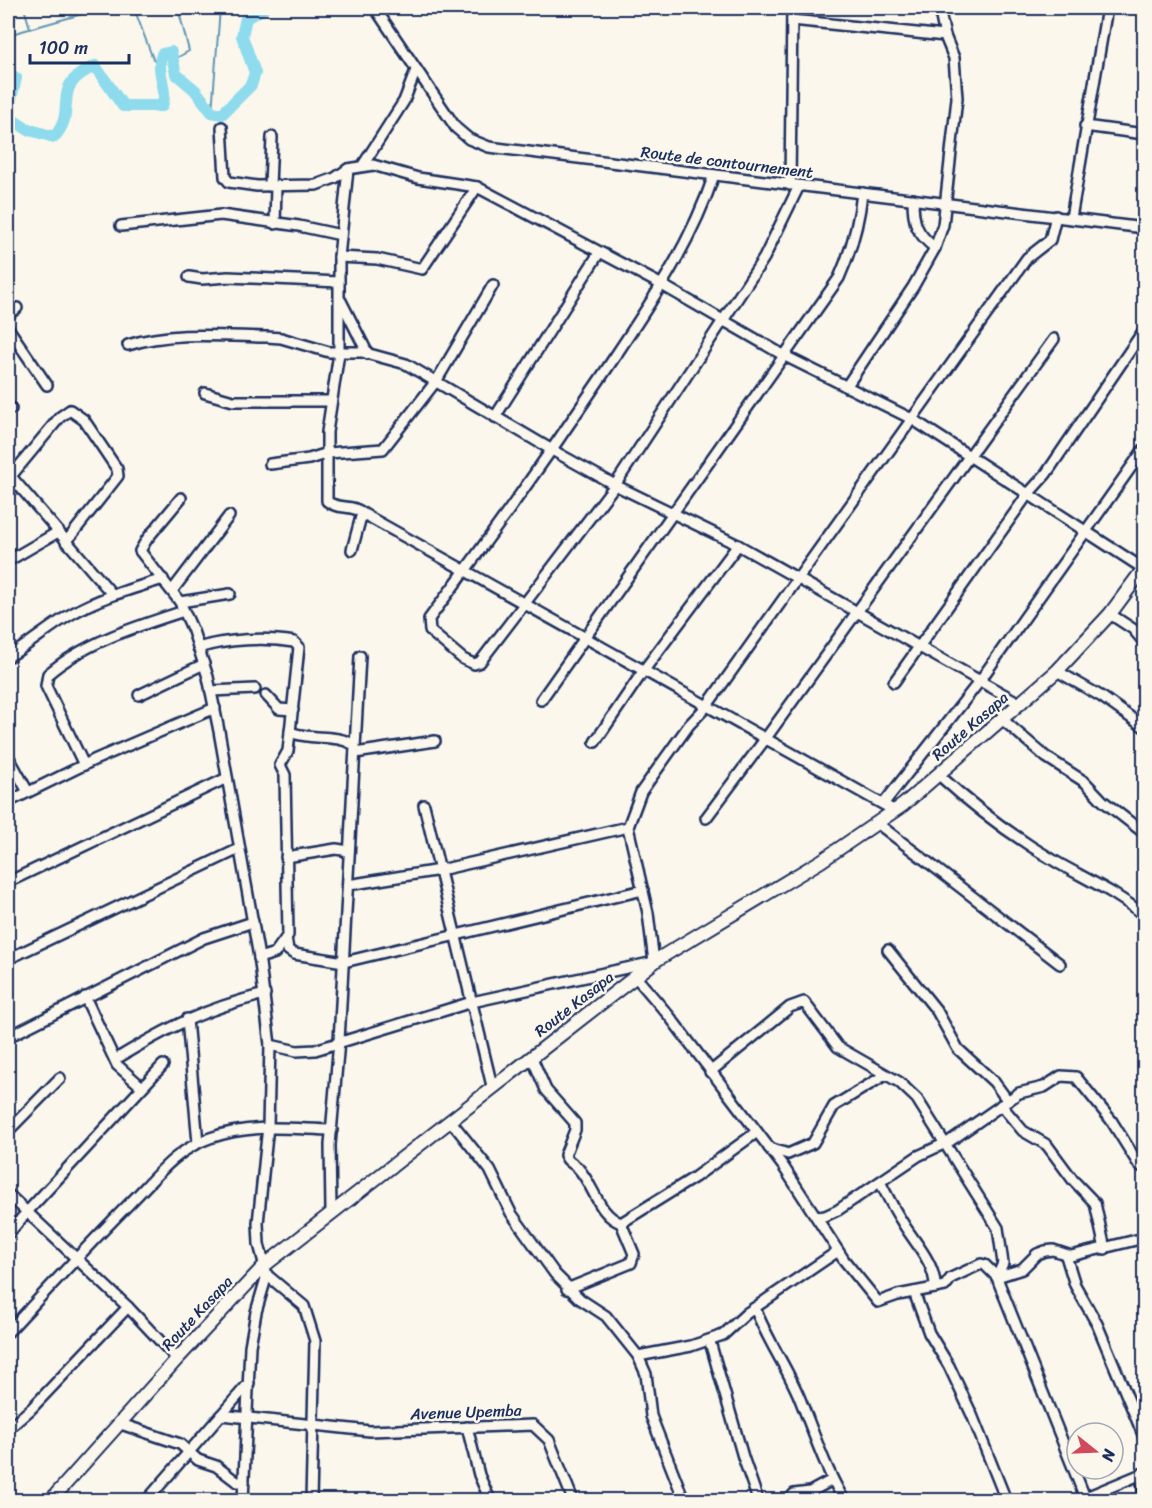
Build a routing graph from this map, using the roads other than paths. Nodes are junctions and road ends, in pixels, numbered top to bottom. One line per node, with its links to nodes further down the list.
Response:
1 (375, 8): 7 (street, Route de contournement)
2 (792, 8): 5 (street)
3 (939, 8): 6 (street)
4 (1107, 8): 8 (street)
5 (792, 20): 6 (street); 15 (street)
6 (945, 36): 20 (street)
7 (416, 70): 12 (street); 14 (street, Route de contournement)
8 (1085, 126): 10 (street); 22 (street)
9 (222, 127): 16 (street)
10 (1144, 134)
11 (272, 137): 16 (street)
12 (363, 165): 13 (street); 17 (street)
13 (348, 169): 16 (street); 26 (street)
14 (714, 175): 15 (street, Route de contournement); 33 (street)
15 (795, 185): 18 (street, Route de contournement); 37 (street)
16 (273, 186): 23 (street)
17 (477, 187): 28 (street); 29 (street)
18 (862, 194): 19 (street, Route de contournement); 44 (street)
19 (913, 199): 20 (street, Route de contournement); 27 (street)
20 (946, 202): 21 (street, Route de contournement); 27 (street)
21 (1056, 216): 22 (street, Route de contournement); 51 (street)
22 (1071, 218): 25 (street, Route de contournement)
23 (275, 224): 24 (street); 26 (street)
24 (121, 226)
25 (1144, 228)
26 (341, 235): 29 (street)
27 (935, 248): 47 (street)
28 (599, 253): 33 (street); 50 (street)
29 (339, 257): 31 (street)
30 (189, 277): 31 (street)
31 (339, 282): 34 (street)
32 (493, 285): 45 (street)
33 (662, 285): 37 (street); 53 (street)
34 (340, 299): 42 (street); 43 (street)
35 (17, 308): 36 (street)
36 (8, 315)
37 (723, 321): 44 (street); 58 (street)
38 (8, 328): 46 (street)
39 (1144, 330): 59 (street)
40 (1054, 339): 55 (street)
41 (128, 345): 42 (street)
42 (339, 353): 43 (street); 49 (street)
43 (368, 354): 45 (street)
44 (785, 356): 47 (street); 62 (street)
45 (437, 380): 50 (street); 54 (street)
46 (47, 385)
47 (846, 387): 51 (street)
48 (205, 393): 49 (street)
49 (331, 401): 54 (street)
50 (495, 417): 53 (street)
51 (912, 419): 55 (street); 72 (street)
52 (1144, 449): 64 (street)
53 (552, 450): 58 (street); 71 (street)
54 (328, 453): 56 (street); 61 (street)
55 (971, 456): 59 (street); 79 (street)
56 (270, 464)
57 (9, 474): 65 (street); 66 (street)
58 (615, 485): 62 (street); 77 (street)
59 (1028, 494): 64 (street); 83 (street)
60 (181, 498): 73 (street)
61 (362, 513): 68 (street); 71 (street)
62 (676, 513): 67 (street); 81 (street)
63 (228, 516): 74 (street)
64 (1087, 531): 70 (street); 91 (street)
65 (58, 532): 66 (street); 69 (street)
66 (66, 542): 75 (street)
67 (738, 545): 72 (street); 88 (street)
68 (352, 550)
69 (8, 561)
70 (1144, 569): 80 (main road, Route Kasapa)
71 (465, 571): 77 (street); 77 (street)
72 (797, 578): 79 (street); 98 (street)
73 (163, 579): 74 (street); 75 (street)
74 (172, 591): 78 (street)
75 (112, 594): 86 (street)
76 (230, 594): 78 (street)
77 (524, 602): 81 (street)
78 (182, 607): 84 (street); 109 (street)
79 (858, 612): 83 (street); 104 (street)
80 (1110, 614): 82 (street); 89 (main road, Route Kasapa)
81 (586, 638): 88 (street); 96 (street)
82 (1144, 642)
83 (918, 647): 90 (street); 91 (street)
84 (198, 648): 87 (street); 100 (street)
85 (360, 656): 107 (street)
86 (8, 657)
87 (204, 664): 93 (street); 94 (street)
88 (644, 670): 98 (street); 106 (street)
89 (1057, 671): 97 (main road, Route Kasapa); 102 (street)
90 (894, 682)
91 (979, 682): 97 (street); 114 (street)
92 (255, 689): 93 (street)
93 (211, 691): 99 (street)
94 (139, 695)
95 (266, 695): 100 (street)
96 (542, 700)
97 (1021, 704): 101 (main road, Route Kasapa)
98 (705, 707): 104 (street); 119 (street)
99 (215, 708): 109 (street); 111 (street)
100 (293, 710): 103 (street)
101 (1003, 720): 110 (main road, Route Kasapa); 120 (street)
102 (1144, 727)
103 (290, 732): 107 (street); 123 (street)
104 (766, 738): 114 (street); 117 (street)
105 (435, 741): 107 (street)
106 (595, 742)
107 (355, 749): 122 (street)
108 (8, 756): 112 (street)
109 (84, 765): 112 (street)
110 (939, 775): 116 (main road, Route Kasapa); 128 (street)
111 (227, 778): 121 (street); 125 (street)
112 (28, 792): 113 (street)
113 (8, 802)
114 (884, 803): 116 (street)
115 (424, 805): 124 (street)
116 (895, 811): 118 (main road, Route Kasapa)
117 (706, 818)
118 (877, 823): 136 (main road, Route Kasapa); 137 (street)
119 (628, 827): 124 (street); 127 (street)
120 (1144, 833)
121 (239, 849): 129 (street); 134 (street)
122 (350, 850): 123 (street); 126 (street)
123 (286, 857): 131 (street)
124 (440, 870): 126 (street); 130 (street)
125 (8, 882)
126 (348, 885): 135 (street)
127 (643, 890): 130 (street); 136 (street)
128 (1144, 915)
129 (253, 922): 133 (street); 140 (street)
130 (456, 936): 135 (street); 141 (street)
131 (286, 938): 133 (street); 135 (street)
132 (888, 950): 154 (street)
133 (259, 958): 139 (street)
134 (8, 959)
135 (344, 962): 144 (street)
136 (654, 962): 138 (main road, Route Kasapa); 141 (street)
137 (1060, 964)
138 (635, 976): 146 (main road, Route Kasapa); 149 (street)
139 (265, 994): 142 (street); 145 (street)
140 (85, 997): 143 (street); 147 (street)
141 (472, 1002): 144 (street); 152 (street)
142 (187, 1019): 147 (street); 160 (street)
143 (8, 1037)
144 (339, 1041): 145 (street); 157 (street)
145 (270, 1045): 156 (street)
146 (532, 1058): 152 (main road, Route Kasapa); 169 (street)
147 (116, 1059): 153 (street)
148 (163, 1065): 153 (street)
149 (710, 1071): 150 (street); 159 (street)
150 (885, 1075): 161 (street); 162 (street)
151 (60, 1078): 158 (street)
152 (492, 1086): 155 (main road, Route Kasapa)
153 (142, 1087): 167 (street)
154 (1005, 1103): 161 (street); 163 (street); 172 (street)
155 (450, 1120): 166 (main road, Route Kasapa); 179 (street)
156 (268, 1126): 157 (street); 160 (street); 176 (street)
157 (332, 1130): 166 (street)
158 (8, 1131)
159 (757, 1132): 162 (street); 169 (street)
160 (198, 1143): 175 (street)
161 (946, 1143): 164 (street); 177 (street)
162 (767, 1147): 168 (street)
163 (1144, 1168)
164 (880, 1182): 168 (street); 178 (street)
165 (8, 1194): 167 (street)
166 (331, 1211): 176 (main road, Route Kasapa)
167 (27, 1212): 170 (street); 175 (street)
168 (817, 1216): 173 (street)
169 (621, 1223): 179 (street)
170 (8, 1234)
171 (1144, 1238): 172 (street)
172 (1105, 1249): 174 (street)
173 (838, 1251): 180 (street); 182 (street)
174 (1066, 1256): 177 (street); 194 (street)
175 (76, 1257): 181 (street); 183 (street)
176 (266, 1270): 186 (main road, Route Kasapa); 187 (street); 191 (street)
177 (998, 1277): 178 (street); 200 (street)
178 (935, 1288): 180 (street)
179 (567, 1289): 185 (street)
180 (915, 1292): 211 (street)
181 (128, 1307): 186 (street); 193 (street)
182 (755, 1308): 184 (street); 197 (street)
183 (8, 1332)
184 (710, 1342): 185 (street); 208 (street)
185 (638, 1356): 207 (street)
186 (177, 1359): 190 (main road, Route Kasapa)
187 (249, 1383): 188 (street); 189 (street)
188 (221, 1414): 189 (street, Avenue Upemba); 195 (street)
189 (247, 1418): 191 (street, Avenue Upemba); 198 (street)
190 (121, 1424): 195 (street); 201 (main road, Route Kasapa)
191 (313, 1425): 192 (street, Avenue Upemba); 204 (street)
192 (467, 1427): 205 (street); 206 (street, Avenue Upemba)
193 (8, 1429)
194 (1144, 1437)
195 (189, 1451): 198 (street); 202 (street)
196 (1143, 1473): 199 (street); 200 (street)
197 (832, 1480): 209 (street); 210 (street)
198 (244, 1482): 203 (street)
199 (1144, 1497)
200 (1084, 1499)
201 (51, 1500)
202 (147, 1500)
203 (243, 1500)
204 (311, 1500)
205 (490, 1500)
206 (573, 1500)
207 (684, 1500)
208 (758, 1500)
209 (789, 1500)
210 (844, 1500)
211 (1006, 1500)

